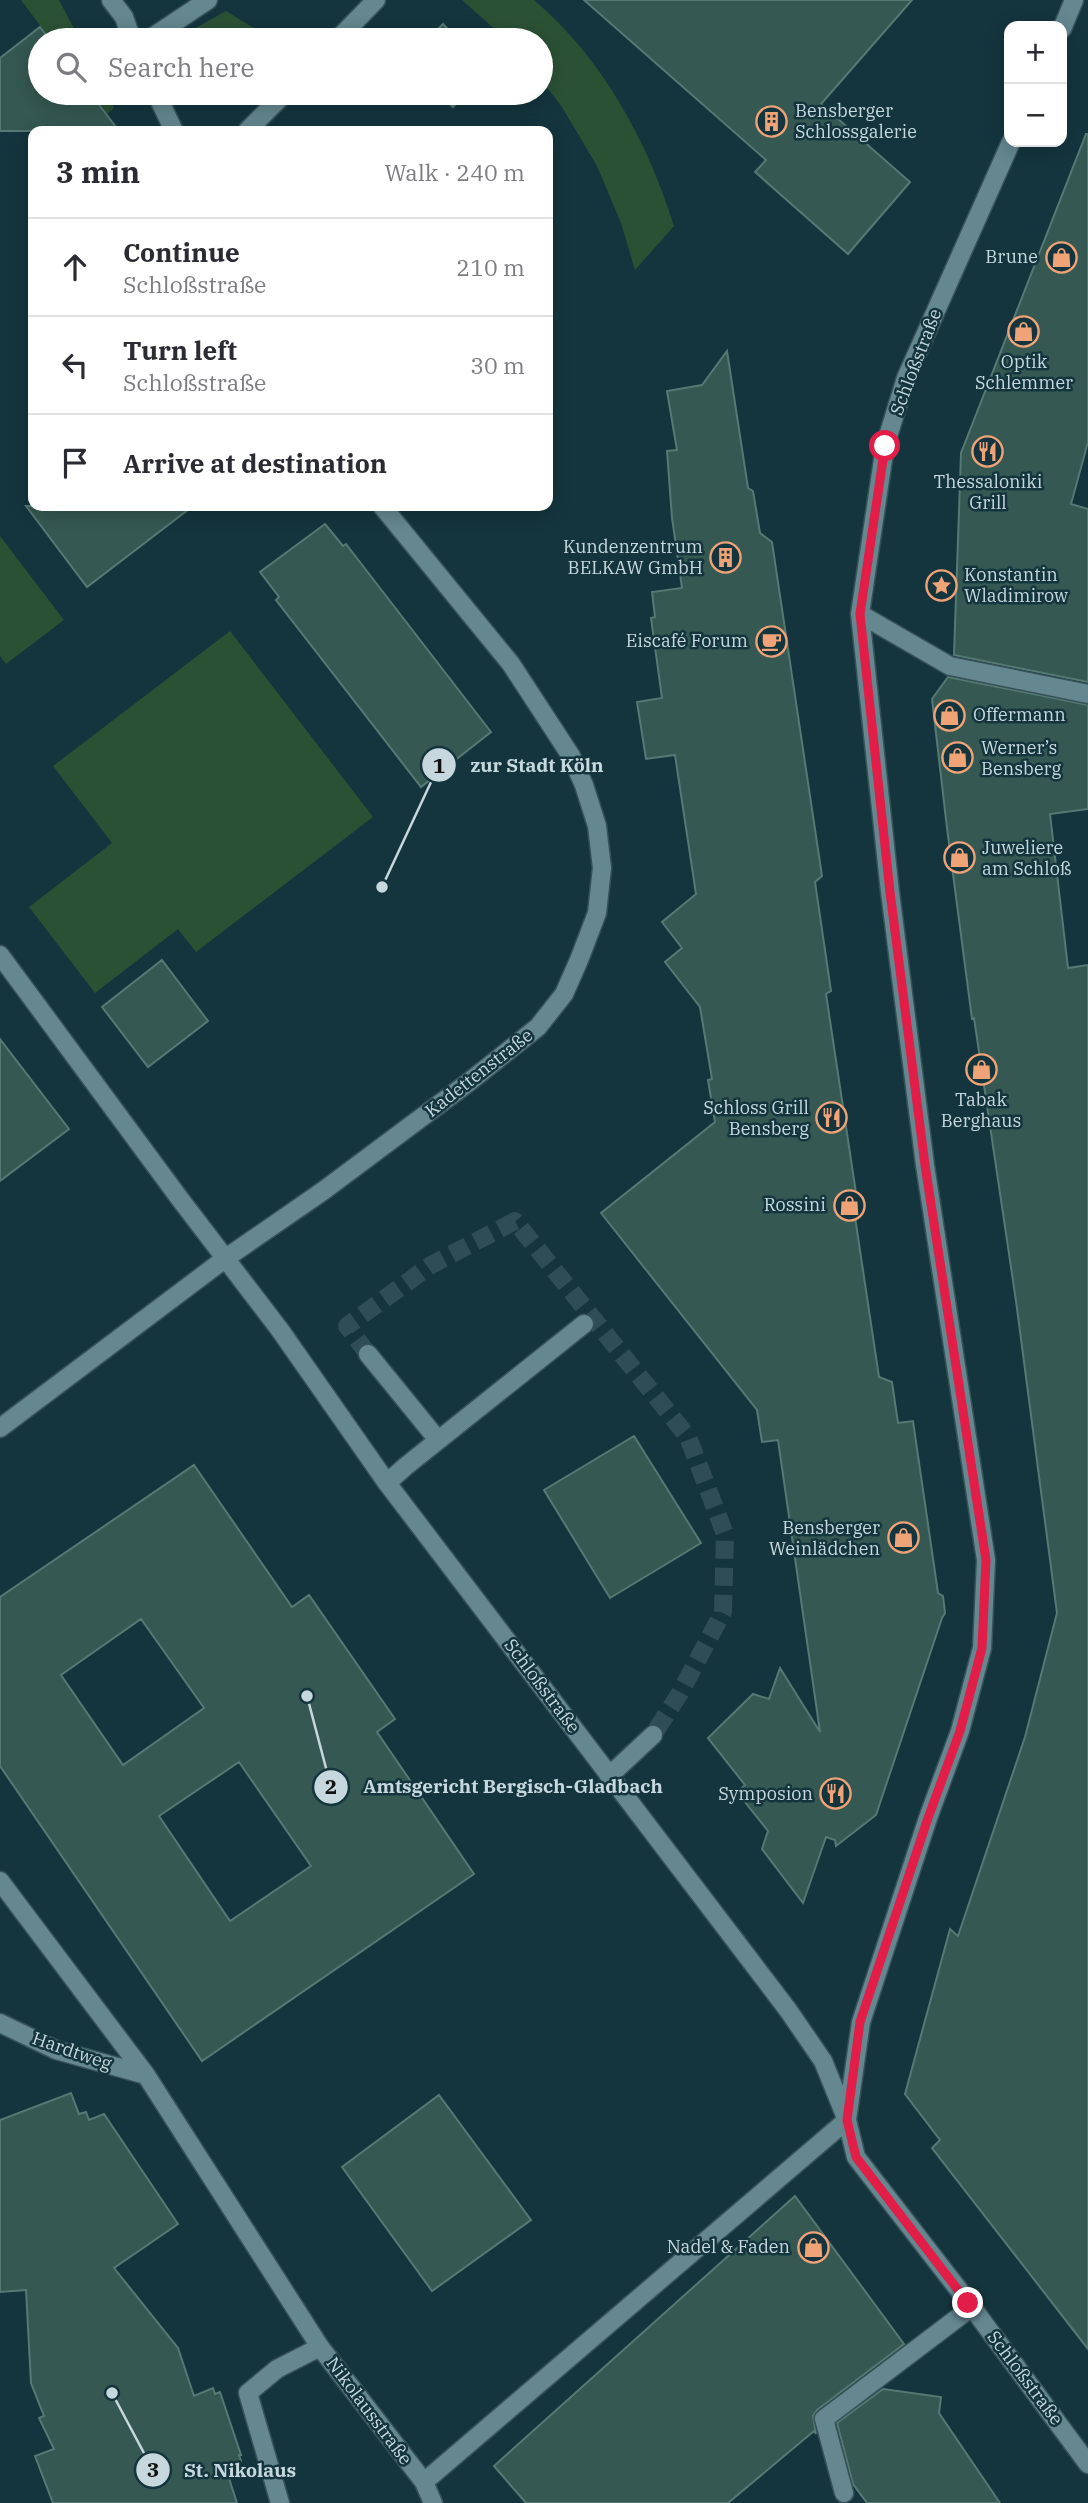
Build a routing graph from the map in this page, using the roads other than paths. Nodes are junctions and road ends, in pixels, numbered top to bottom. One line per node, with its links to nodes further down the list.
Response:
1 (111, 0): 6 (street)
2 (208, 0): 7 (street)
3 (376, 0): 8 (street)
4 (1074, 0): 5 (street)
5 (1065, 21)
6 (128, 28)
7 (166, 28)
8 (349, 28)
9 (162, 105): 11 (street)
10 (273, 105): 12 (street)
11 (172, 126)
12 (252, 126)
13 (1009, 147): 15 (street, Schloßstraße)
14 (386, 511): 18 (street, Kadettenstraße)
15 (860, 614): 16 (street); 29 (street, Schloßstraße)
16 (1088, 694)
17 (0, 955): 18 (street, Schloßstraße)
18 (226, 1258): 21 (street, Kadettenstraße); 23 (street, Schloßstraße)
19 (584, 1324): 22 (street)
20 (368, 1354): 22 (street)
21 (0, 1428)
22 (438, 1440): 23 (street)
23 (387, 1483): 25 (street, Schloßstraße)
24 (653, 1735): 25 (street)
25 (609, 1776): 29 (street, Schloßstraße)
26 (0, 1881): 28 (street, Nikolausstraße)
27 (0, 2023): 28 (street, Hardtweg)
28 (146, 2075): 31 (street, Nikolausstraße)
29 (847, 2120): 30 (street, Schloßstraße); 33 (street, Nikolausstraße)
30 (972, 2307): 32 (street, Schloßstraße); 34 (street)
31 (320, 2347): 33 (street, Nikolausstraße); 35 (street)
32 (1088, 2464)
33 (424, 2482): 36 (street)
34 (845, 2493)
35 (281, 2503)
36 (433, 2503)

